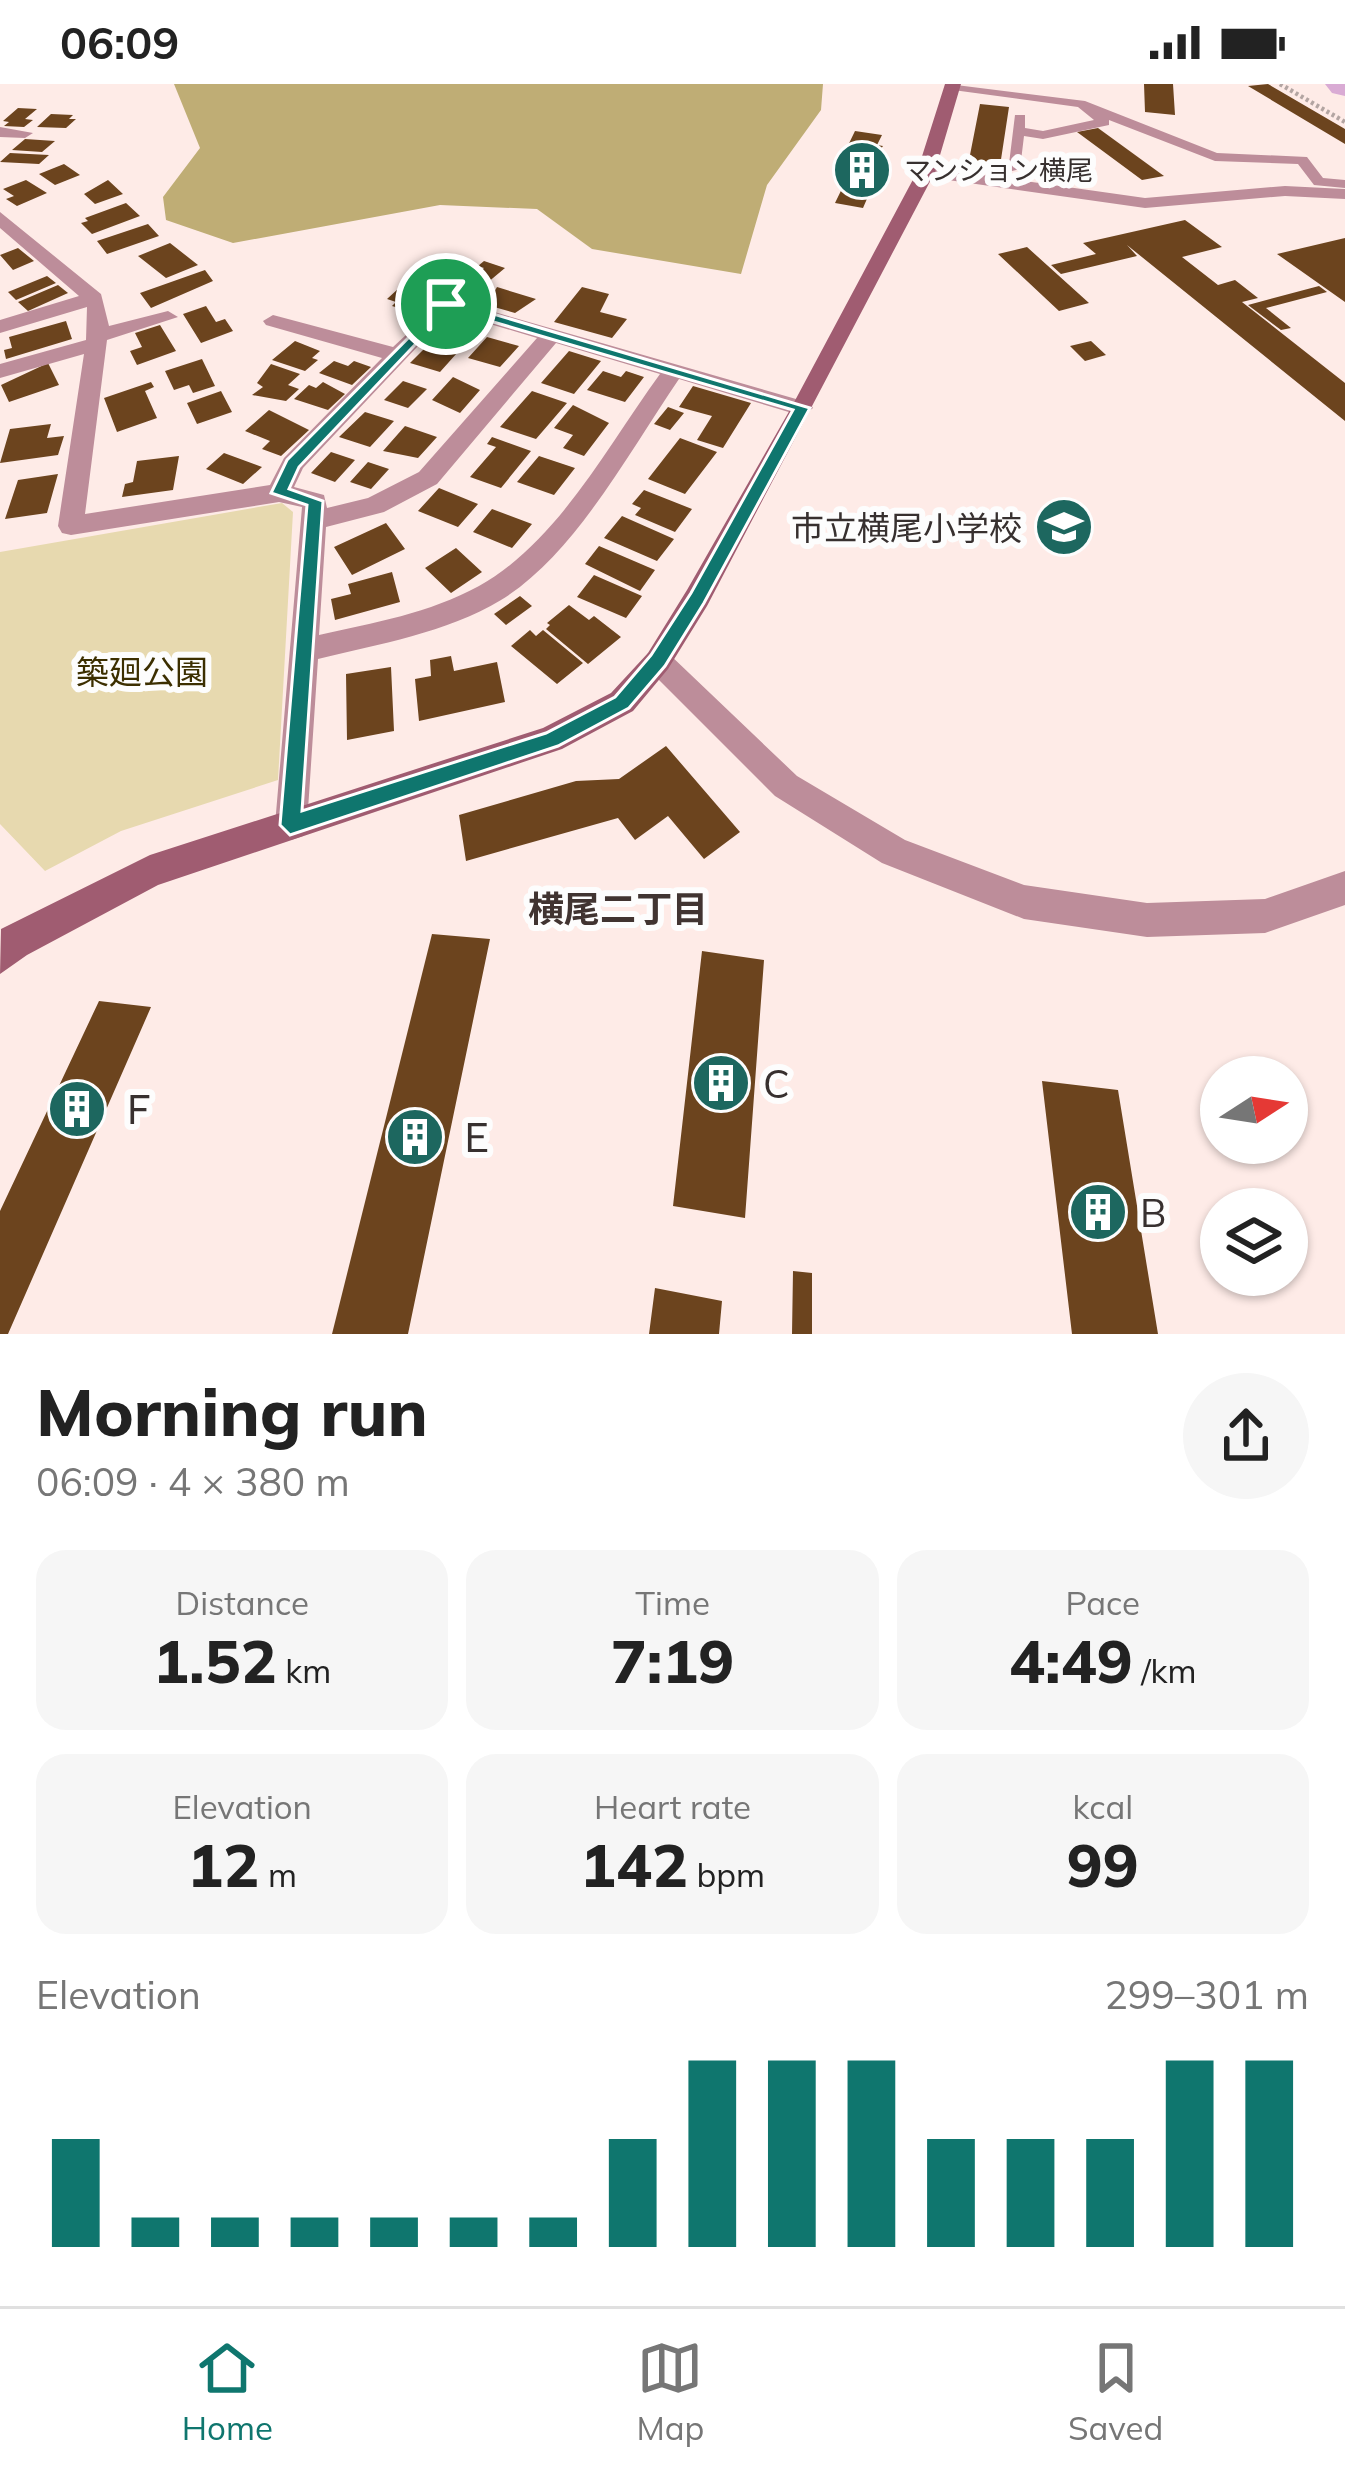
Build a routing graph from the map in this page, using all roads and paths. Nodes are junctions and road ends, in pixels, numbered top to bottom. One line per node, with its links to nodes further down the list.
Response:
1 (1280, 84): 5 (path)
2 (953, 85): 3 (lane); 10 (street)
3 (1024, 94): 4 (lane); 7 (lane)
4 (1095, 109): 7 (lane); 11 (lane)
5 (1345, 122)
6 (0, 131): 8 (street)
7 (1018, 131): 9 (lane)
8 (25, 133)
9 (1013, 169)
10 (926, 172): 12 (street); 23 (street)
11 (1345, 184)
12 (1345, 194)
13 (0, 218): 14 (street)
14 (94, 298): 17 (street); 19 (street)
15 (168, 317): 19 (street)
16 (273, 321): 20 (street)
17 (0, 327)
18 (551, 335): 20 (street); 21 (street); 25 (street)
19 (97, 340): 22 (street); 24 (street)
20 (398, 355): 24 (street)
21 (674, 370): 23 (street); 26 (street)
22 (0, 371)
23 (802, 408): 27 (street)
24 (279, 493): 25 (street)
25 (311, 521): 26 (street)
26 (306, 650): 28 (street)
27 (658, 661): 28 (street); 29 (street)
28 (290, 825): 30 (street)
29 (1345, 888)
30 (0, 956)

